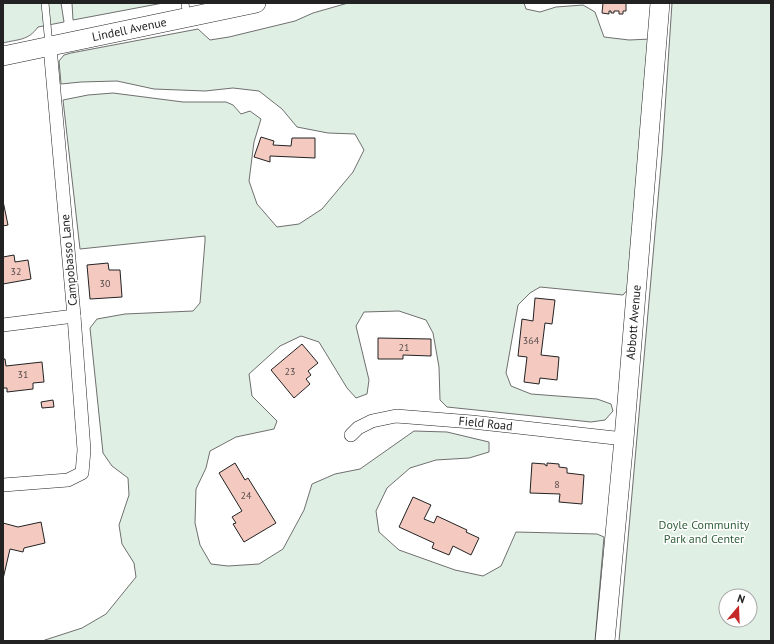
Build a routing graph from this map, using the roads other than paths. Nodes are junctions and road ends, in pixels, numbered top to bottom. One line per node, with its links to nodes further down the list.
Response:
1 (45, 3): 5 (lane)
2 (256, 3): 4 (street, Lindell Avenue)
3 (660, 3): 10 (street, Abbott Avenue)
4 (186, 10): 5 (street, Lindell Avenue)
5 (50, 47): 6 (street, Lindell Avenue); 7 (street, Campobasso Lane)
6 (3, 56)
7 (74, 316): 8 (street); 11 (street, Campobasso Lane)
8 (3, 325)
9 (352, 435): 10 (street, Field Road)
10 (624, 439): 12 (street, Abbott Avenue)
11 (3, 485)
12 (605, 641)

